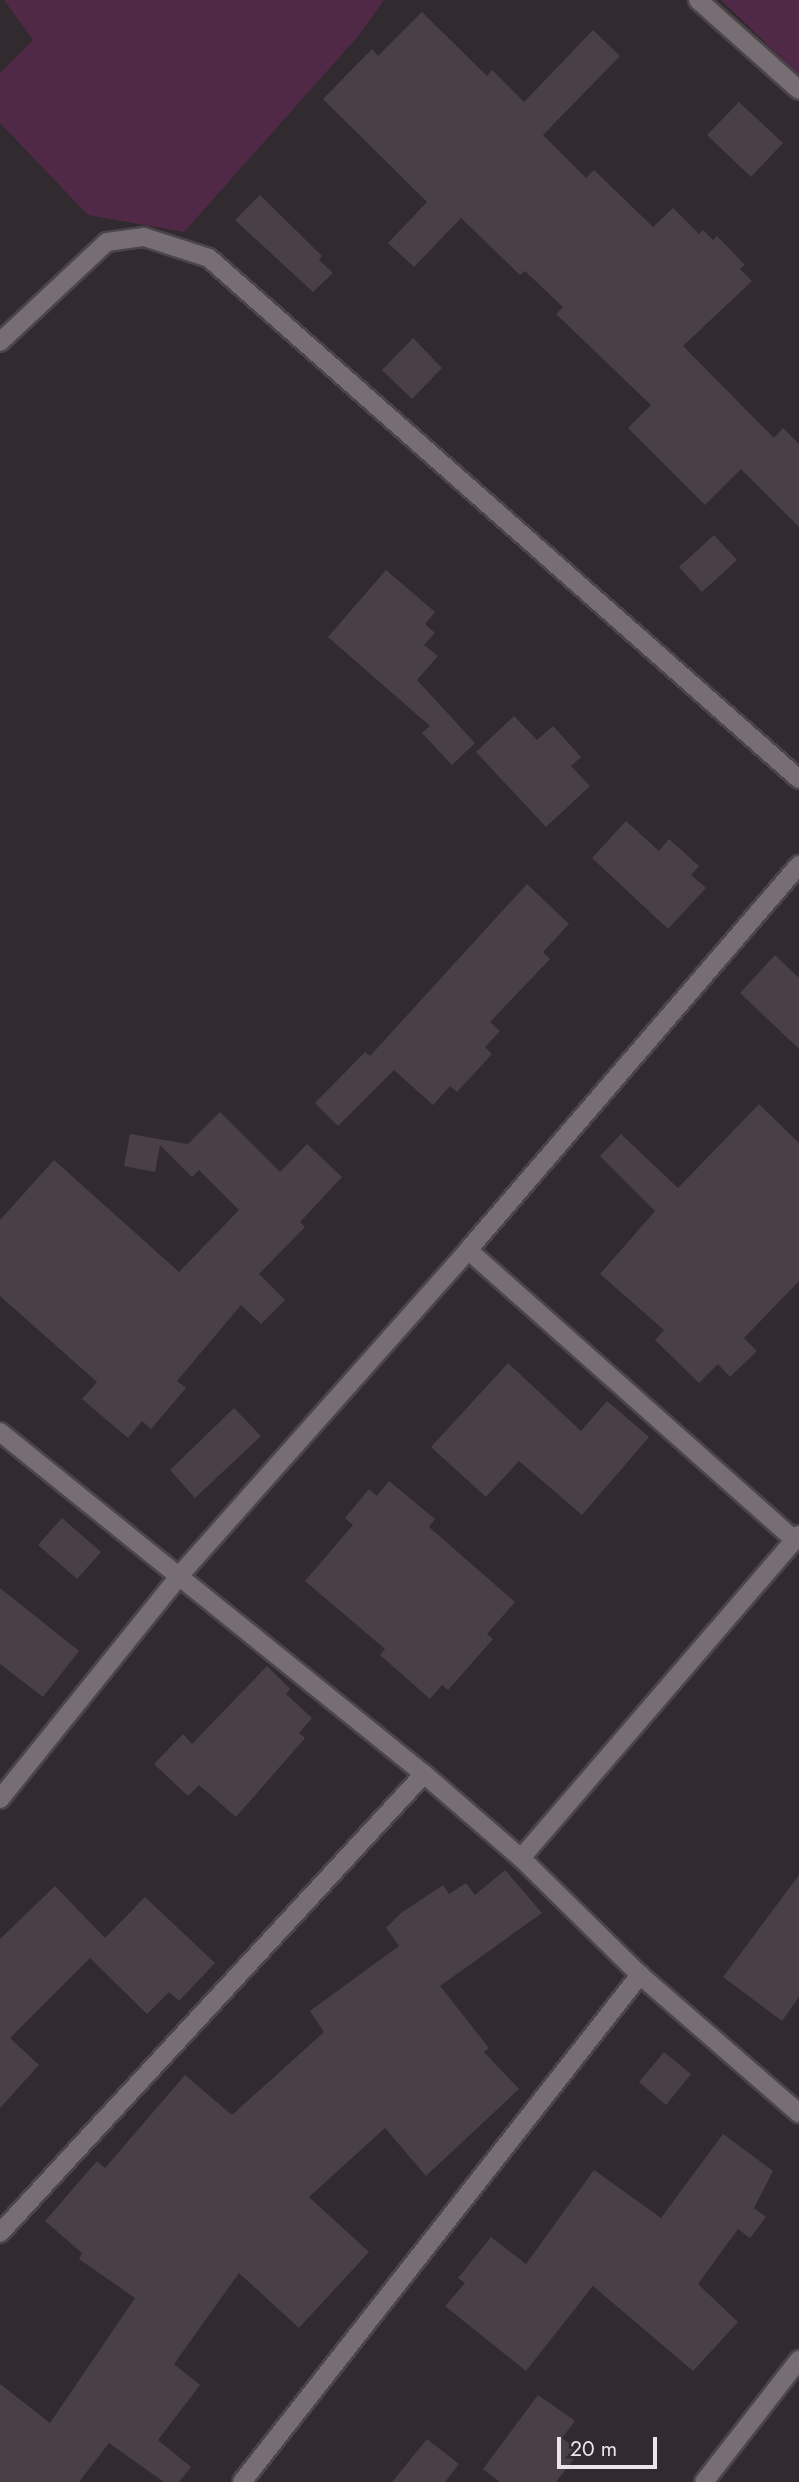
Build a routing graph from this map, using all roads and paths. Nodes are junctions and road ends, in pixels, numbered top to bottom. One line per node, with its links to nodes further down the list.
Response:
1 (698, 0): 2 (street)
2 (799, 90)
3 (0, 342): 4 (street)
4 (799, 779)
5 (799, 865): 6 (street)
6 (468, 1250): 8 (street); 9 (street)
7 (0, 1432): 9 (street)
8 (797, 1537): 12 (street)
9 (179, 1576): 10 (street); 11 (street)
10 (424, 1774): 12 (street); 15 (street)
11 (0, 1799)
12 (521, 1858): 13 (street)
13 (640, 1975): 14 (street); 17 (street)
14 (799, 2113)
15 (0, 2233)
16 (799, 2360): 18 (street)
17 (242, 2482)
18 (704, 2482)

